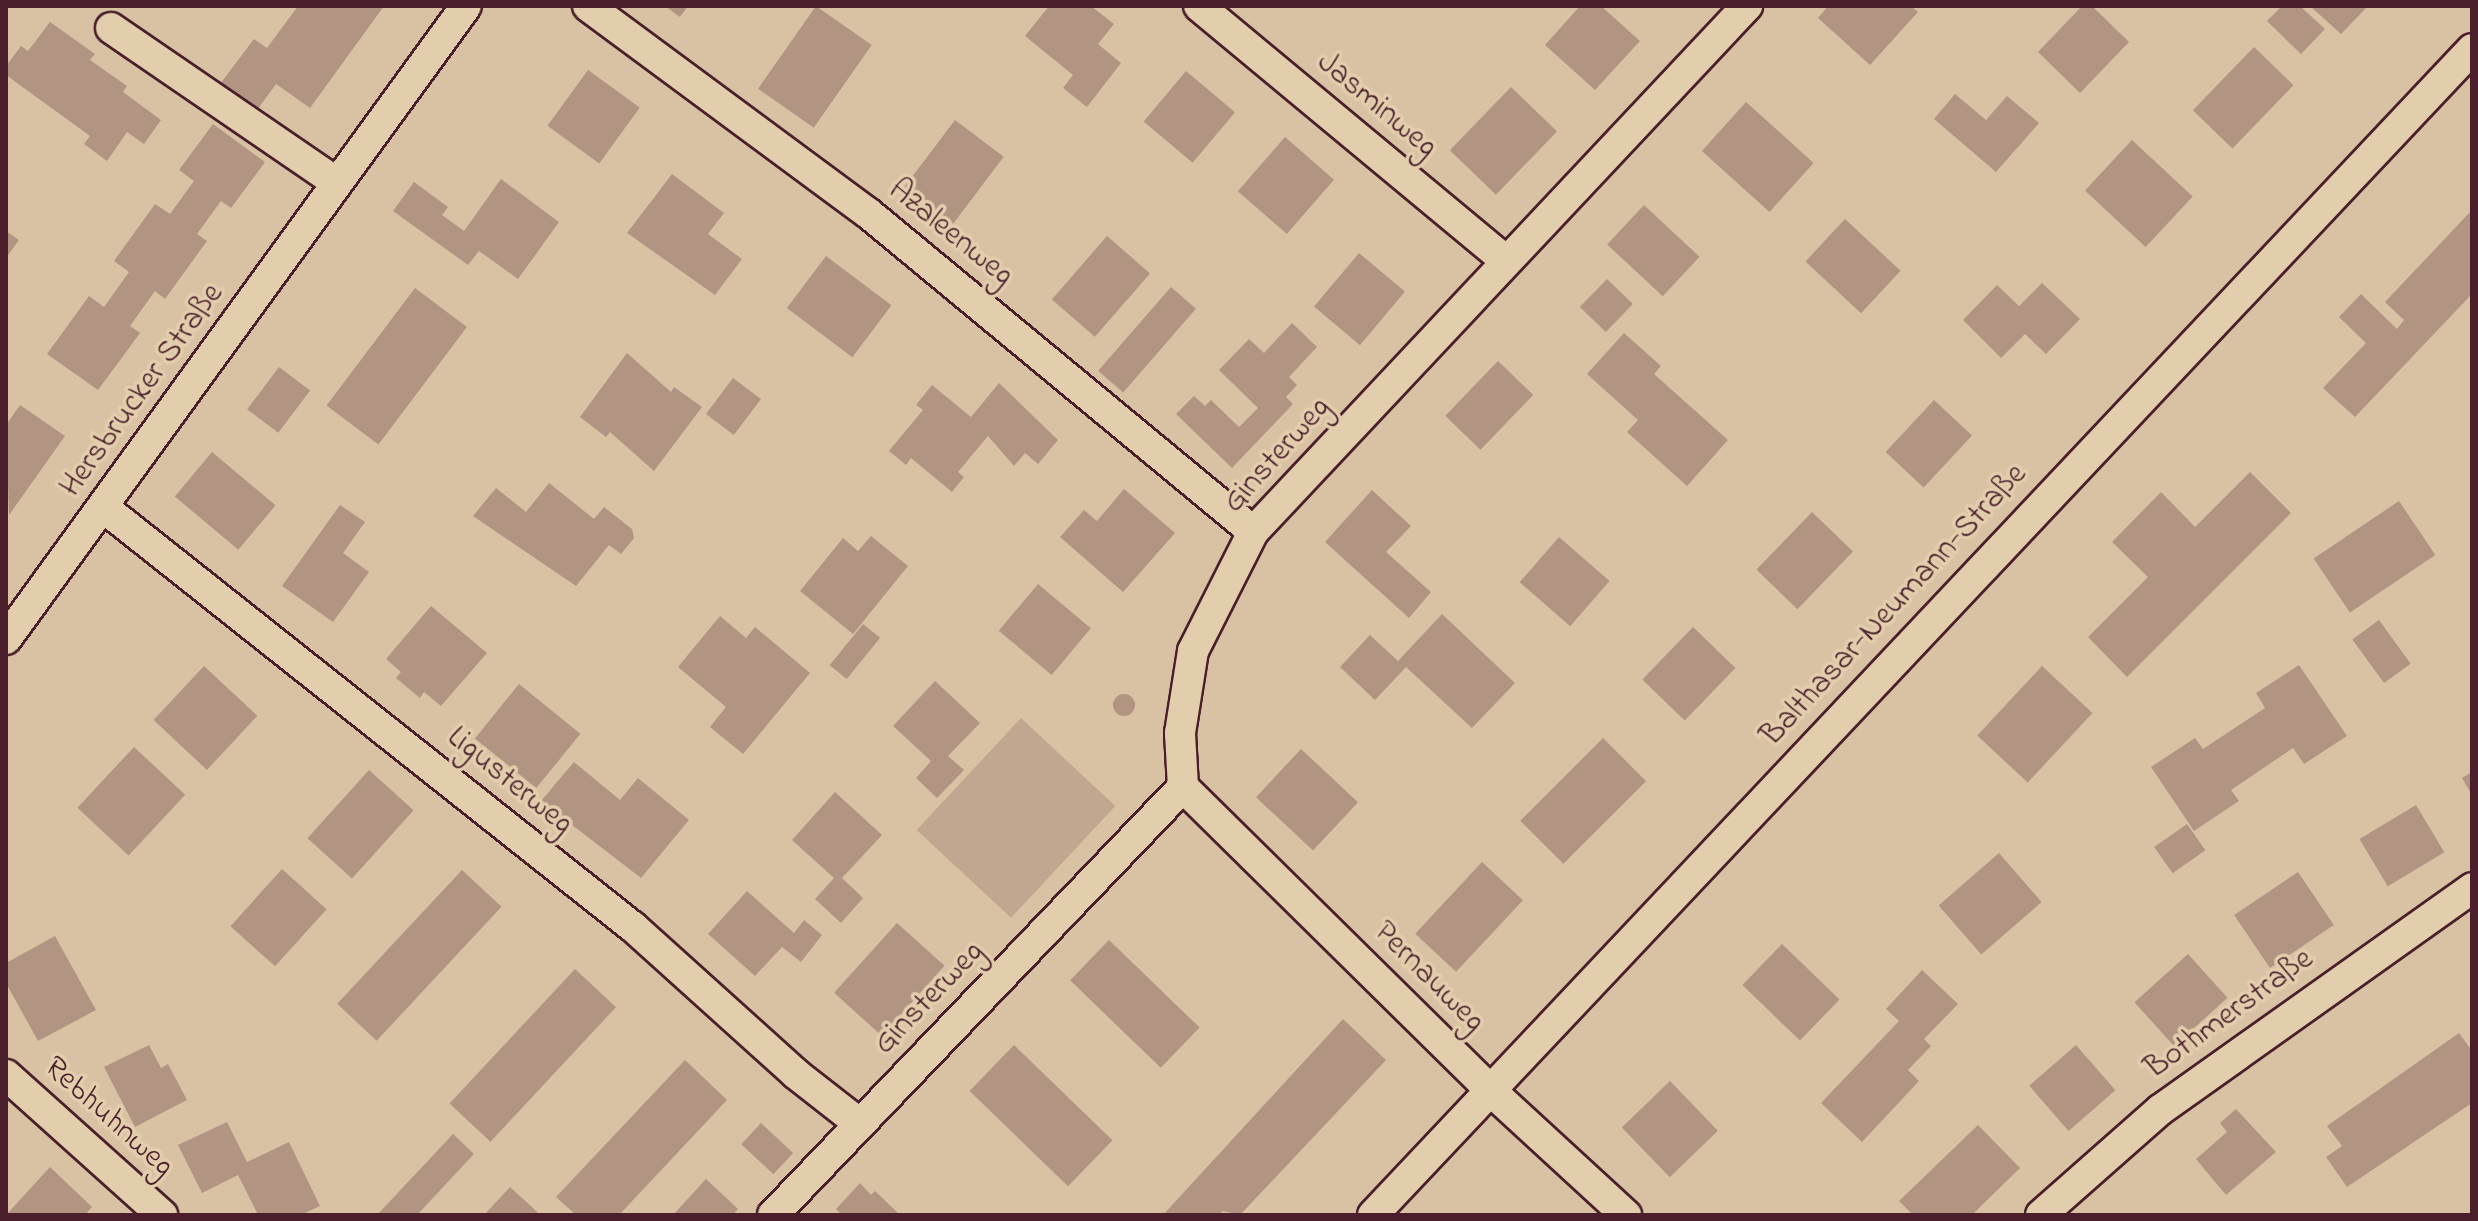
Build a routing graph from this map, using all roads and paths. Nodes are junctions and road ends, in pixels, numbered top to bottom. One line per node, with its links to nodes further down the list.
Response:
1 (466, 6): 7 (street, Hersbrucker Straße)
2 (588, 6): 10 (street, Azaleenweg)
3 (1199, 6): 8 (street, Jasminweg)
4 (1747, 6): 8 (street, Ginsterweg)
5 (111, 28): 7 (street)
6 (2472, 49): 15 (street, Balthasar-Neumann-Straße)
7 (337, 183): 9 (street, Hersbrucker Straße)
8 (1506, 261): 10 (street, Ginsterweg)
9 (103, 507): 11 (street, Hersbrucker Straße); 16 (street, Ligusterweg)
10 (1253, 532): 12 (street, Ginsterweg)
11 (6, 639)
12 (1183, 787): 15 (street, Pernauweg); 16 (street, Ginsterweg)
13 (2472, 888): 21 (street, Bothmerstraße)
14 (6, 1075): 17 (street, Rebhuhnweg)
15 (1490, 1090): 19 (street, Balthasar-Neumann-Straße); 20 (street, Pernauweg)
16 (860, 1124): 18 (street, Ginsterweg)
17 (162, 1215)
18 (773, 1215)
19 (1373, 1215)
20 (1626, 1215)
21 (2041, 1215)

